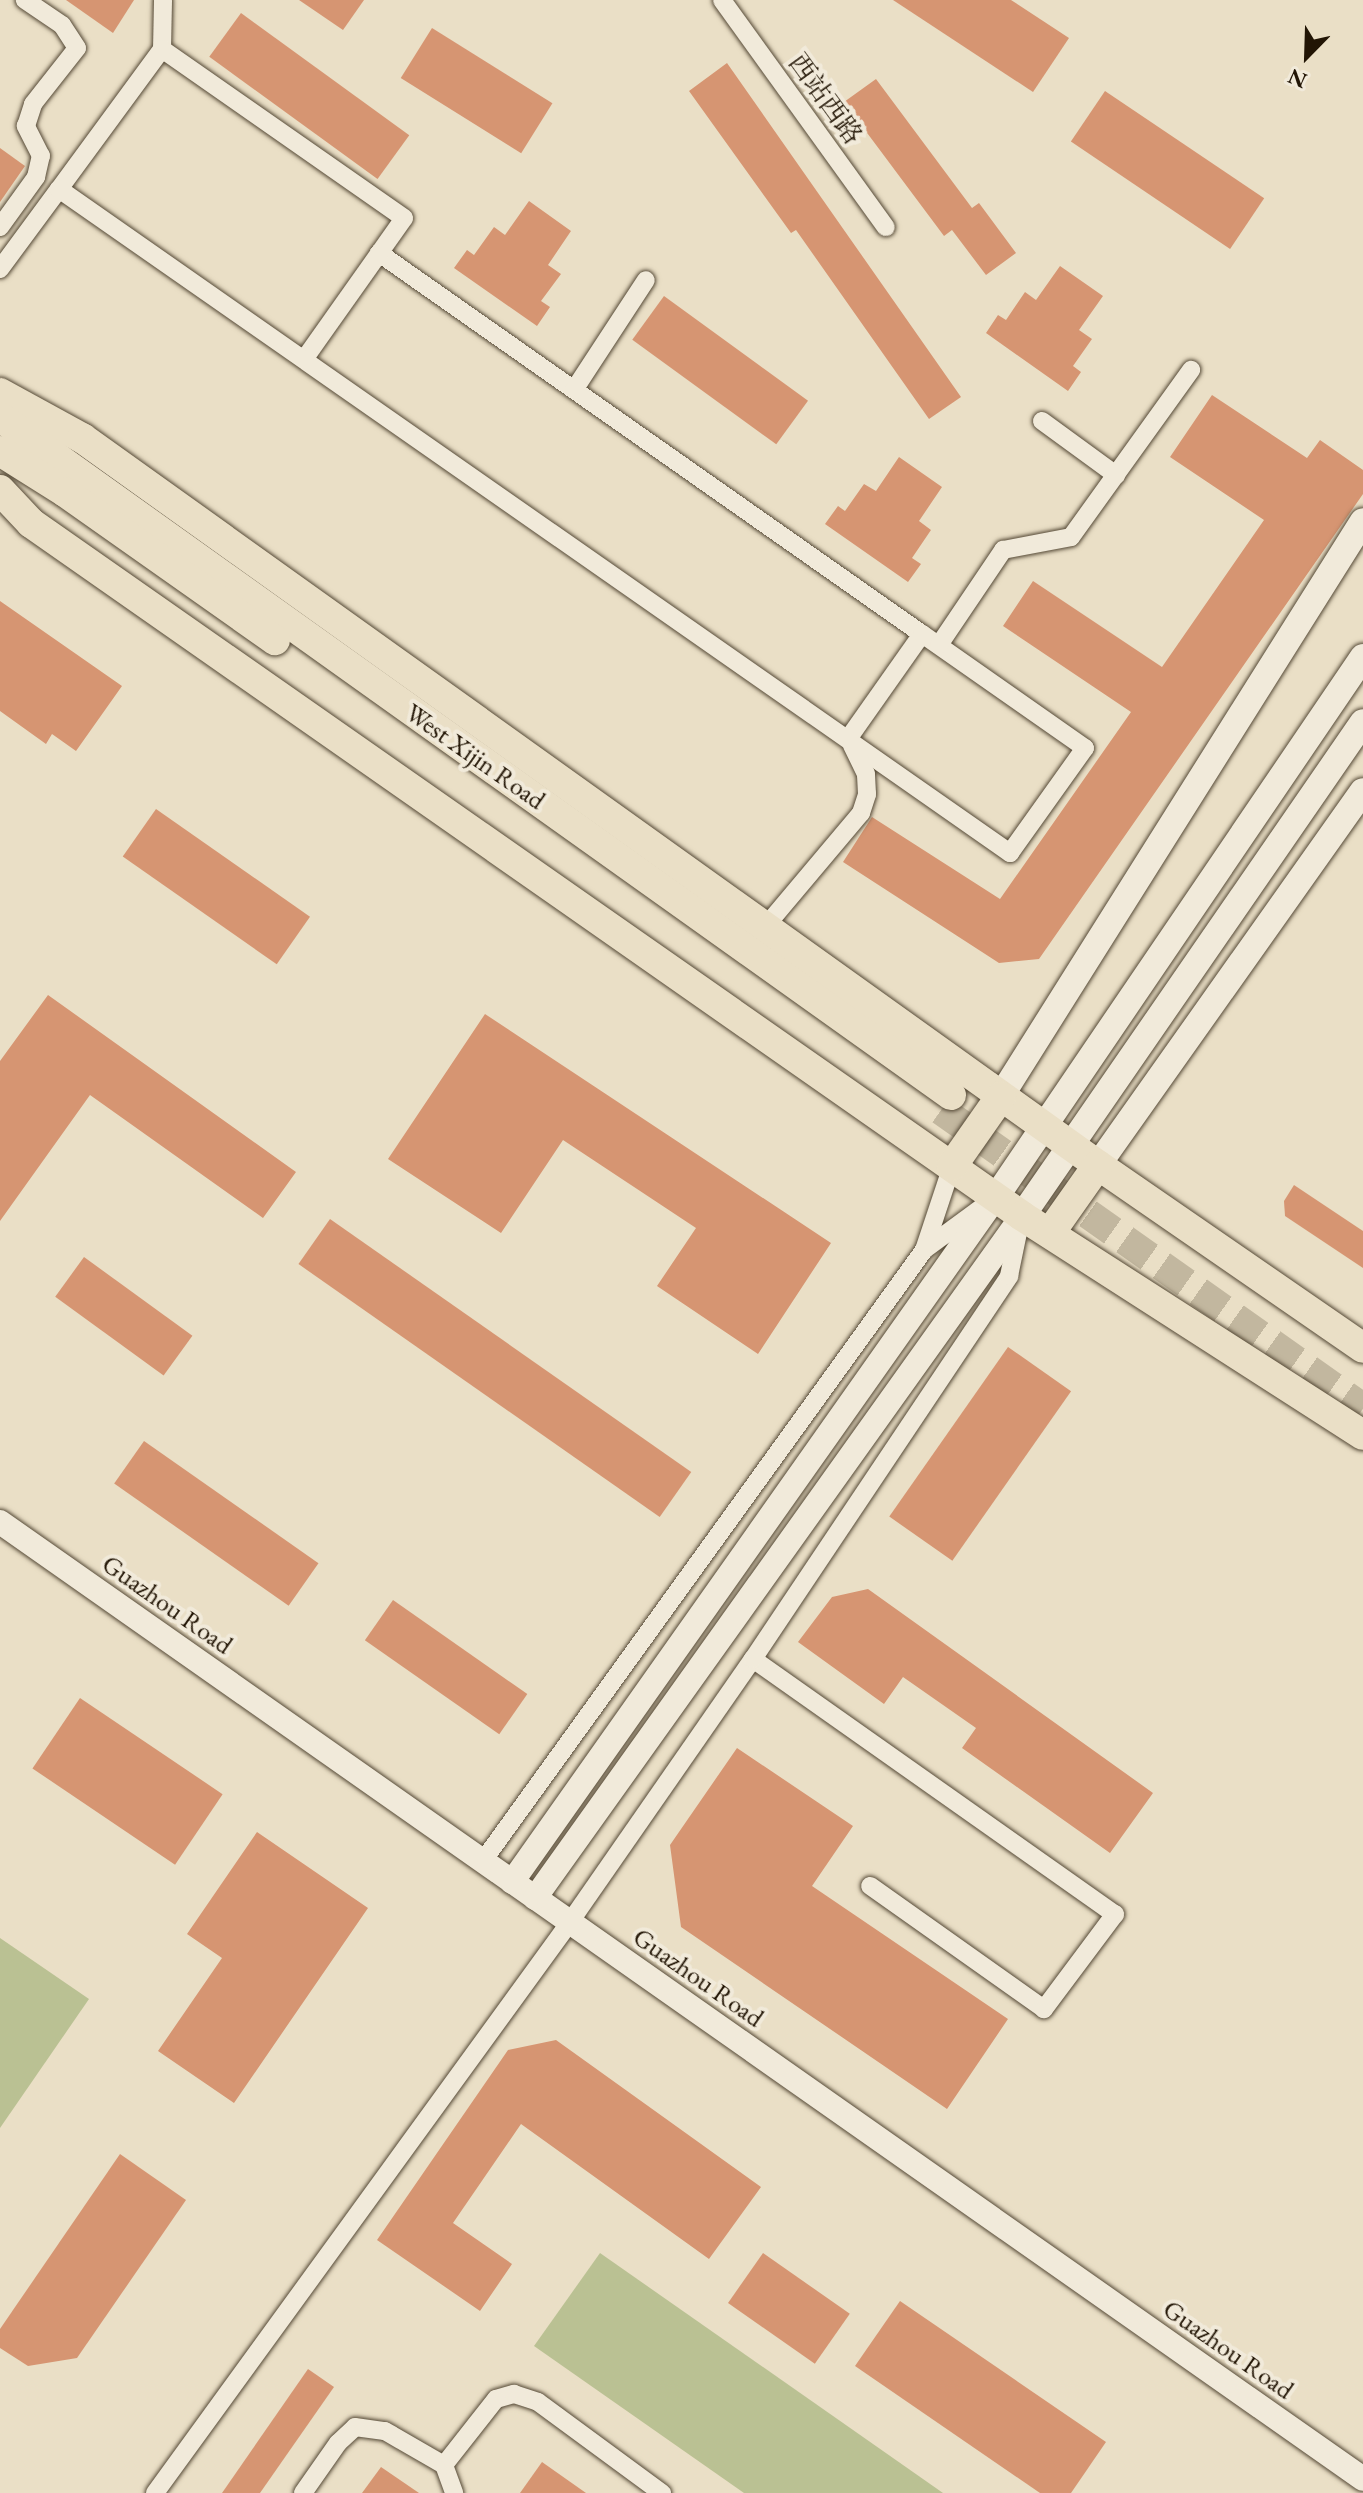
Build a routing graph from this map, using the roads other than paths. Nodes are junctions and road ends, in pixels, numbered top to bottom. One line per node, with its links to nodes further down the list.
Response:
1 (25, 0): 6 (street)
2 (163, 0): 4 (street)
3 (722, 0): 7 (street, 西站西路)
4 (162, 49): 5 (street); 8 (street)
5 (59, 189): 9 (street); 11 (street)
6 (0, 227)
7 (886, 227)
8 (379, 253): 11 (street); 13 (street)
9 (0, 269)
10 (646, 280): 13 (street)
11 (305, 358): 25 (street)
12 (1191, 370): 18 (street)
13 (574, 390): 21 (street)
14 (0, 393): 27 (main road)
15 (0, 417): 17 (main road, West Xijin Road)
16 (1042, 421): 18 (street)
17 (0, 451)
18 (1116, 475): 22 (street)
19 (0, 490): 32 (main road)
20 (1363, 521): 28 (main road)
21 (922, 634): 22 (street); 25 (street)
22 (939, 645): 25 (street)
23 (1363, 657): 29 (main road)
24 (1363, 722): 30 (main road)
25 (848, 739): 27 (street)
26 (1363, 791): 31 (main road)
27 (765, 927): 28 (main road)
28 (1001, 1096): 29 (main road); 32 (main road)
29 (1046, 1128): 30 (main road); 33 (main road)
30 (1072, 1146): 31 (main road); 34 (main road)
31 (1098, 1165): 35 (main road); 37 (main road)
32 (952, 1166): 33 (main road); 36 (street)
33 (996, 1197): 34 (main road); 36 (street); 42 (street)
34 (1022, 1216): 35 (main road); 40 (street); 44 (street)
35 (1050, 1233): 38 (main road)
36 (924, 1250): 41 (street)
37 (1363, 1348)
38 (1363, 1435)
39 (0, 1522): 41 (street, Guazhou Road)
40 (753, 1659): 43 (street); 45 (street)
41 (483, 1861): 42 (street, Guazhou Road)
42 (512, 1882): 44 (street, Guazhou Road)
43 (870, 1886)
44 (535, 1898): 45 (street, Guazhou Road)
45 (570, 1922): 47 (street, Guazhou Road); 48 (street)
46 (444, 2465): 49 (street); 50 (street); 51 (street)
47 (1363, 2479)
48 (155, 2493)
49 (303, 2493)
50 (454, 2493)
51 (662, 2493)

